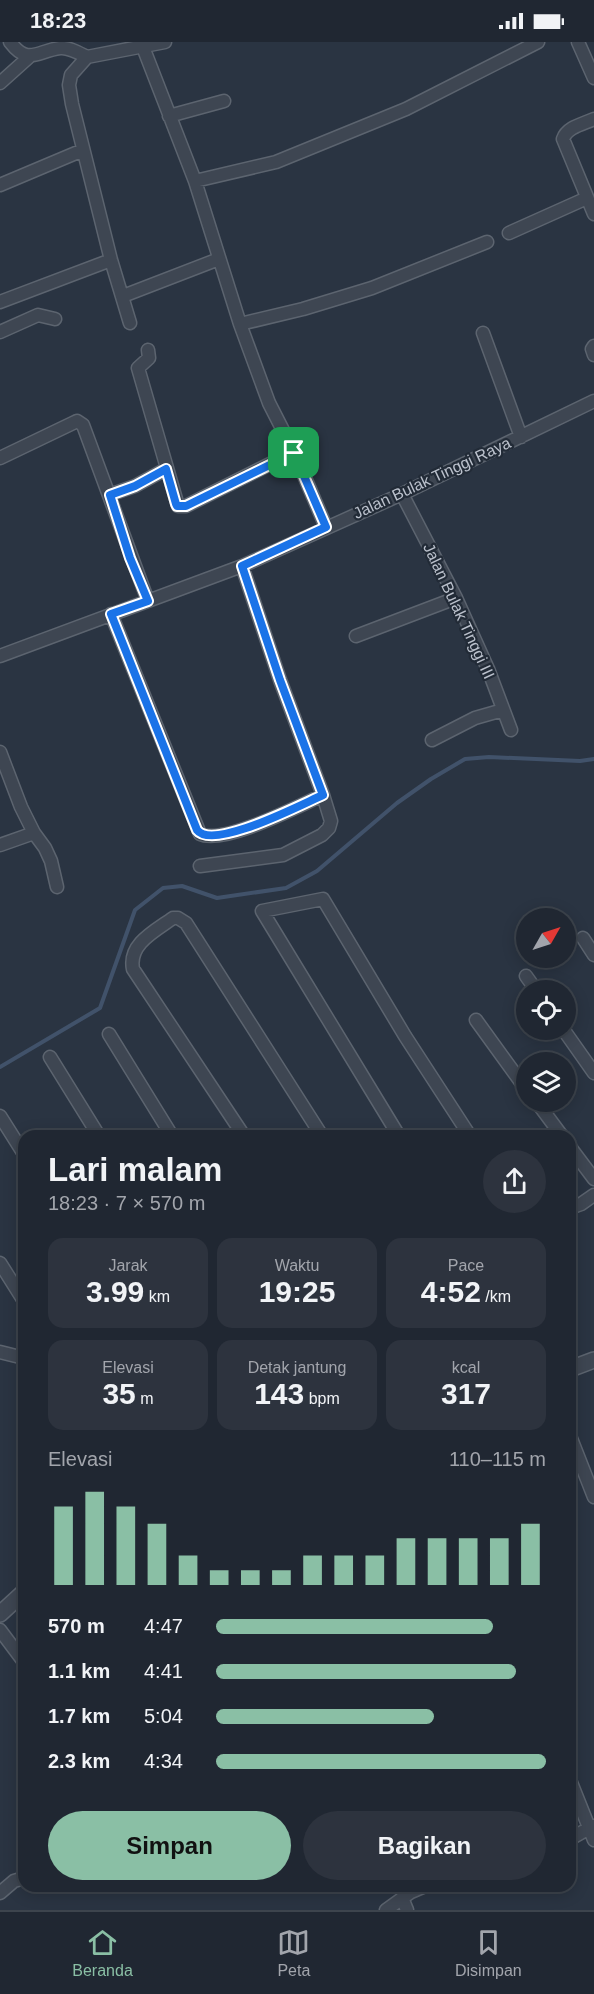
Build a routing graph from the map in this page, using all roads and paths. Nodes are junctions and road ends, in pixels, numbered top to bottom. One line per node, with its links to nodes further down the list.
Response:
1 (10, 42): 6 (street)
2 (165, 42): 5 (street)
3 (538, 42): 14 (street)
4 (578, 42): 8 (street)
5 (143, 47): 7 (street); 11 (street)
6 (29, 57): 7 (street); 9 (street)
7 (87, 57): 13 (street)
8 (594, 78)
9 (0, 83)
10 (224, 100): 11 (street)
11 (169, 116): 14 (street)
12 (594, 119): 16 (street)
13 (83, 150): 15 (street); 21 (street)
14 (195, 181): 20 (street)
15 (0, 185)
16 (587, 198): 17 (street); 18 (street)
17 (594, 214)
18 (509, 233)
19 (487, 242): 26 (street)
20 (219, 259): 22 (street); 26 (street)
21 (111, 260): 22 (street); 23 (street)
22 (123, 296): 25 (street)
23 (0, 302)
24 (55, 319): 27 (street)
25 (129, 322)
26 (240, 324): 34 (street)
27 (0, 332)
28 (483, 333): 33 (street)
29 (594, 346): 31 (street)
30 (148, 350): 36 (street)
31 (594, 355)
32 (594, 401): 33 (street, Jalan Bulak Tinggi Raya)
33 (521, 437): 37 (street, Jalan Bulak Tinggi Raya)
34 (294, 453): 36 (street); 39 (street)
35 (0, 458): 38 (street)
36 (166, 469): 38 (street)
37 (402, 494): 39 (street, Jalan Bulak Tinggi Raya); 41 (street, Jalan Bulak Tinggi III)
38 (110, 495): 42 (street)
39 (326, 527): 40 (street, Jalan Bulak Tinggi Raya)
40 (242, 566): 42 (street, Jalan Bulak Tinggi Raya); 50 (street)
41 (456, 598): 44 (street); 46 (street, Jalan Bulak Tinggi III)
42 (148, 601): 43 (street, Jalan Bulak Tinggi Raya)
43 (111, 614): 45 (street, Jalan Bulak Tinggi Raya); 50 (street)
44 (356, 636)
45 (0, 656)
46 (503, 710): 47 (street, Jalan Bulak Tinggi III); 48 (street)
47 (511, 730)
48 (432, 740)
49 (0, 752): 51 (street)
50 (323, 795): 53 (street)
51 (34, 833): 52 (street); 54 (street)
52 (0, 845)
53 (200, 866)
54 (57, 887)
55 (583, 938): 56 (street)
56 (594, 955)
57 (526, 976): 58 (street)
58 (529, 980)
59 (476, 1020): 64 (street)
60 (110, 1034): 68 (street)
61 (571, 1040): 63 (street)
62 (50, 1057): 67 (street)
63 (594, 1073)
64 (516, 1075)
65 (544, 1112): 73 (street)
66 (0, 1116): 74 (street)
67 (95, 1130)
68 (168, 1130)
69 (240, 1130): 70 (street)
70 (318, 1130)
71 (395, 1130): 72 (street)
72 (466, 1130)
73 (558, 1130)
74 (18, 1144)
75 (576, 1155): 76 (street)
76 (594, 1179)
77 (594, 1195): 78 (street)
78 (576, 1206)
79 (0, 1263): 80 (street)
80 (18, 1292)
81 (0, 1352): 82 (street)
82 (18, 1356)
83 (594, 1360): 84 (street)
84 (576, 1367)
85 (576, 1451): 86 (street)
86 (594, 1497)
87 (18, 1598): 88 (street)
88 (0, 1614)
89 (0, 1630): 90 (street)
90 (18, 1654)
91 (576, 1793): 92 (street)
92 (591, 1827): 93 (street); 94 (street)
93 (576, 1836)
94 (594, 1840)
95 (18, 1880): 97 (street)
96 (418, 1892): 98 (street)
97 (0, 1893)
98 (404, 1904): 99 (street)
99 (386, 1910)

